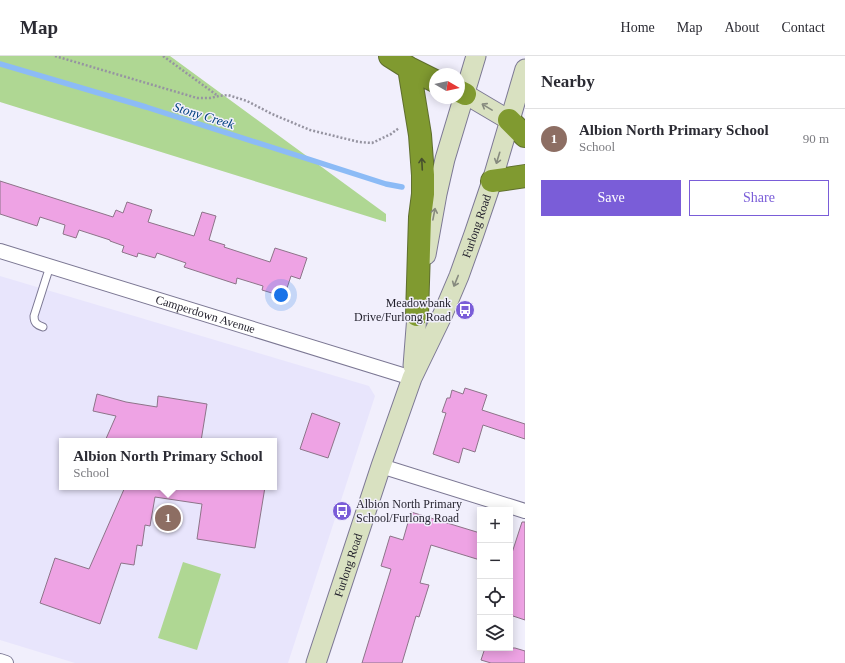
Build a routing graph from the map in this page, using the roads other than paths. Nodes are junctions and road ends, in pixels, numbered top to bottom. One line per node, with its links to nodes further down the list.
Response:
1 (390, 56): 3 (highway)
2 (476, 56): 6 (street, Furlong Road)
3 (409, 68): 5 (highway); 15 (highway, one-way to 3)
4 (525, 69): 9 (street, Furlong Road)
5 (429, 78)
6 (465, 85)
7 (465, 95): 9 (street, one-way to 7)
8 (459, 104): 15 (street, Furlong Road, one-way to 8)
9 (509, 120): 10 (highway); 12 (street, Furlong Road, one-way to 12)
10 (525, 136)
11 (525, 176): 12 (highway)
12 (492, 181): 17 (street, Furlong Road, one-way to 17)
13 (0, 251): 14 (street, Camperdown Avenue)
14 (50, 266): 16 (lane); 17 (street, Camperdown Avenue)
15 (417, 315): 17 (street, Furlong Road)
16 (43, 327)
17 (412, 378): 18 (street, Furlong Road)
18 (381, 466): 19 (street); 22 (street, Furlong Road)
19 (525, 511)
20 (0, 661): 21 (street)
21 (6, 663)
22 (316, 663)

